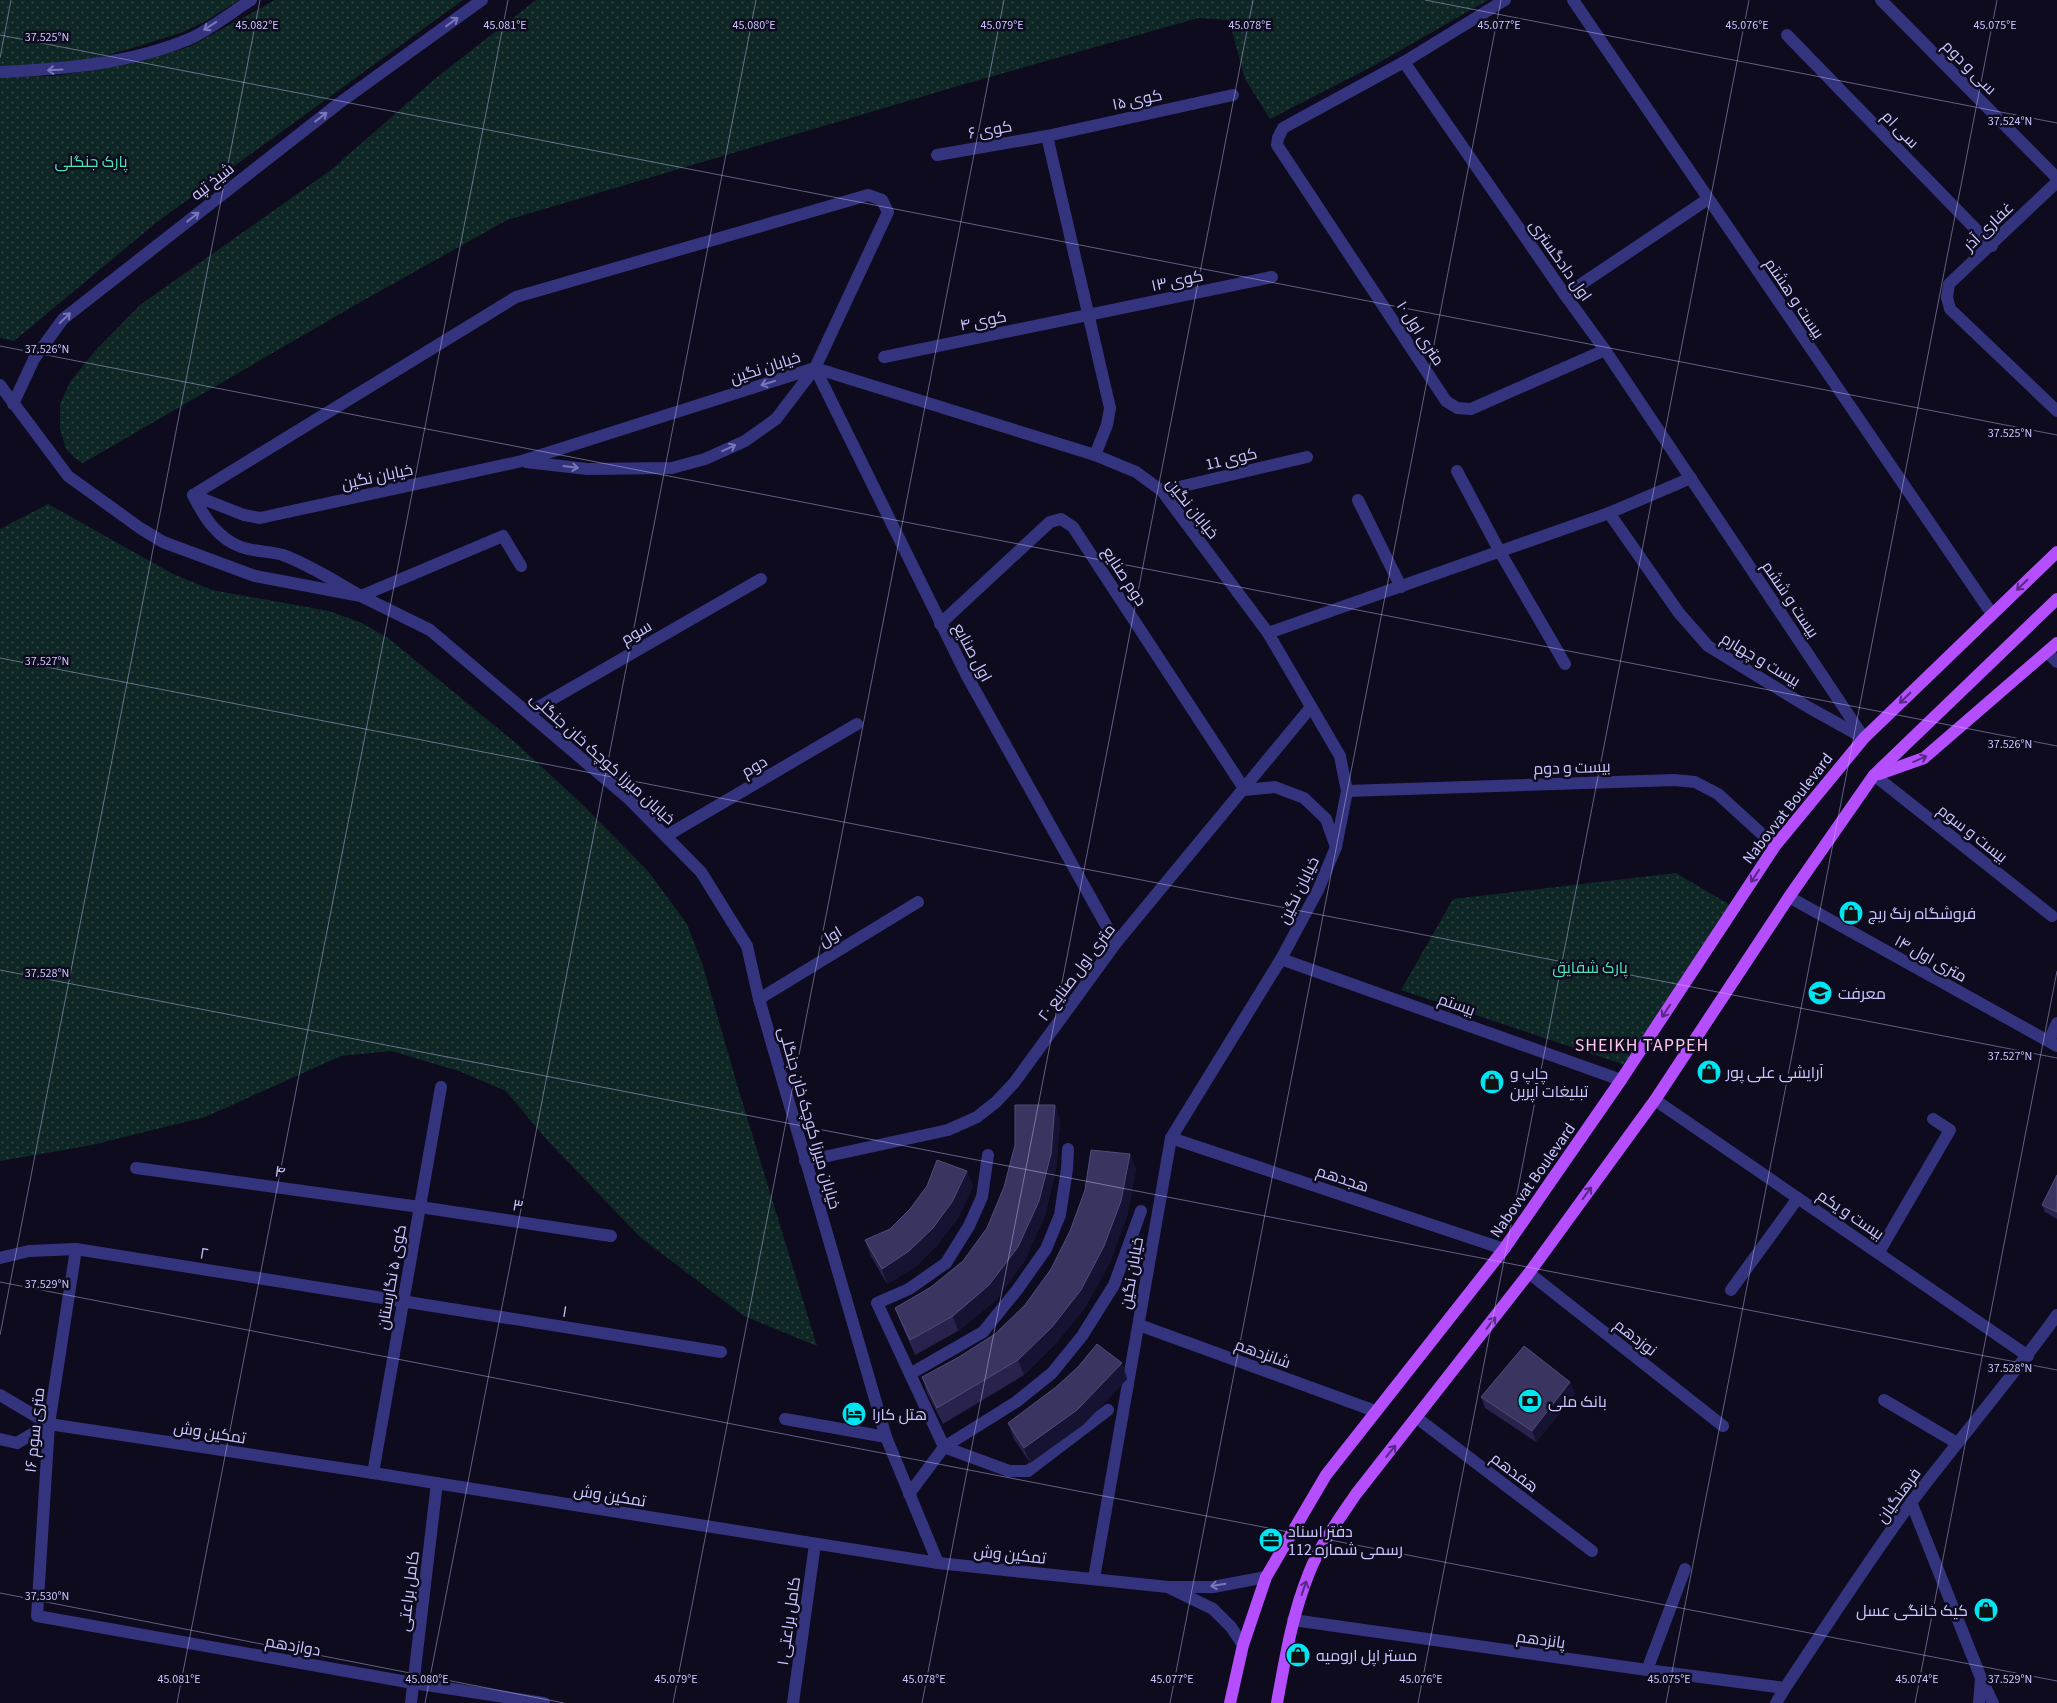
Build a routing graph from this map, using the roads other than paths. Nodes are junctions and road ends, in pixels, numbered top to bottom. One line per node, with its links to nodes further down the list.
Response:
1 (251, 0): 8 (street, one-way to 8)
2 (482, 0): 22 (street, شیخ تپه, one-way to 2)
3 (1505, 0): 7 (street)
4 (1572, 0): 13 (street, بیست و هشتم)
5 (1881, 0): 12 (street, سی و دوم)
6 (1787, 35): 14 (street, سی ام)
7 (1404, 62): 16 (street, اول دادگستری); 18 (street, ۱۰ متری اول)
8 (0, 72)
9 (1233, 95): 10 (street, کوی ۱۵)
10 (1048, 136): 11 (street, کوی ۶); 17 (street)
11 (937, 155)
12 (2057, 180): 14 (street, غفاری آذر)
13 (1708, 199): 16 (street); 40 (street, بیست و هشتم)
14 (1992, 246): 23 (street, غفاری آذر)
15 (1272, 277): 17 (street, کوی ۱۳)
16 (1565, 295): 18 (street, اول دادگستری)
17 (1088, 316): 19 (street, کوی ۴); 24 (street)
18 (1605, 350): 28 (street, اول دادگستری)
19 (884, 357)
20 (815, 368): 24 (street, خیابان نگین); 26 (street, خیابان نگین, one-way to 26); 26 (street, one-way to 20); 30 (street); 41 (street, اول صنایع)
21 (0, 385): 22 (street)
22 (13, 404): 38 (street, خیابان میرزا کوچک خان جنگلی)
23 (2057, 411)
24 (1095, 455): 29 (street, خیابان نگین)
25 (1307, 457): 29 (street, کوی 11)
26 (522, 461): 30 (street, خیابان نگین)
27 (1457, 471): 33 (street)
28 (1691, 478): 32 (street); 50 (street, بیست و ششم)
29 (1162, 490): 42 (street, خیابان نگین)
30 (193, 495): 38 (street)
31 (1358, 500): 37 (street)
32 (1609, 513): 33 (street); 50 (street, بیست و چهارم)
33 (1500, 552): 37 (street); 46 (street)
34 (2057, 552): 40 (main road, Nabovvat Boulevard, one-way to 40)
35 (521, 566): 38 (street)
36 (761, 579): 48 (street, سوم)
37 (1401, 587): 42 (street)
38 (361, 596): 48 (street, خیابان میرزا کوچک خان جنگلی)
39 (2057, 599): 51 (main road)
40 (1992, 614): 50 (main road, Nabovvat Boulevard, one-way to 50)
41 (940, 624): 52 (street, دوم صنایع); 60 (street, اول صنایع)
42 (1268, 634): 47 (street, خیابان نگین)
43 (2057, 643): 44 (main road)
44 (2047, 652): 45 (street); 51 (main road, one-way to 44)
45 (2057, 662)
46 (1565, 664)
47 (1311, 707): 52 (street, ۲۰ متری اول صنایع); 53 (street, خیابان نگین)
48 (528, 713): 54 (street, خیابان میرزا کوچک خان جنگلی)
49 (857, 724): 54 (street, دوم)
50 (1864, 738): 55 (main road, Nabovvat Boulevard)
51 (1874, 776): 57 (main road); 59 (street, بیست و سوم)
52 (1245, 790): 56 (street); 60 (street, ۲۰ متری اول صنایع)
53 (1346, 790): 55 (street, بیست و دوم); 56 (street, خیابان نگین)
54 (666, 836): 62 (street, خیابان میرزا کوچک خان جنگلی)
55 (1775, 846): 65 (main road, Nabovvat Boulevard, one-way to 65)
56 (1336, 848): 61 (street, خیابان نگین)
57 (1789, 897): 64 (street, ۱۴ متری اول); 67 (main road)
58 (918, 902): 62 (street, اول)
59 (2052, 916)
60 (1116, 943): 72 (street, ۲۰ متری اول صنایع)
61 (1281, 959): 65 (street, بیستم); 69 (street, خیابان نگین)
62 (759, 999): 72 (street, خیابان میرزا کوچک خان جنگلی)
63 (2057, 1023): 64 (street)
64 (2053, 1044)
65 (1621, 1080): 79 (main road, Nabovvat Boulevard)
66 (441, 1087): 75 (street, کوی ۵ نگارستان)
67 (1654, 1100): 74 (street, بیست و یکم); 82 (main road, one-way to 67)
68 (1933, 1119): 80 (street)
69 (1171, 1138): 79 (street, هجدهم); 86 (street, خیابان نگین)
70 (1068, 1149): 89 (street)
71 (988, 1155): 89 (street)
72 (806, 1161): 98 (street, خیابان میرزا کوچک خان جنگلی)
73 (136, 1168): 75 (street, ۴)
74 (1798, 1198): 80 (street, بیست و یکم); 83 (street)
75 (420, 1207): 77 (street, ۳); 84 (street, کوی ۵ نگارستان)
76 (1141, 1211): 101 (street)
77 (612, 1236)
78 (76, 1249): 81 (street, ۲); 84 (street, ۲); 96 (street, ۱۶ متری سوم)
79 (1504, 1249): 93 (main road, Nabovvat Boulevard)
80 (1879, 1252): 88 (street, بیست و یکم)
81 (0, 1258)
82 (1529, 1273): 94 (main road, one-way to 82); 97 (street, نوزدهم)
83 (1731, 1290)
84 (403, 1302): 87 (street, ۱); 102 (street, کوی ۵ نگارستان)
85 (2057, 1315): 88 (street, فرهنگیان)
86 (1139, 1325): 93 (street, شانزدهم); 111 (street, خیابان نگین)
87 (722, 1352)
88 (2028, 1356): 100 (street, فرهنگیان)
89 (910, 1374): 101 (street)
90 (0, 1395): 96 (street)
91 (1884, 1400): 100 (street)
92 (1108, 1410): 101 (street)
93 (1375, 1412): 110 (main road, Nabovvat Boulevard)
94 (1418, 1418): 107 (street, هفدهم); 114 (main road, one-way to 94)
95 (785, 1419): 98 (street)
96 (49, 1424): 99 (street); 102 (street, تمکین وش); 113 (street, ۱۶ متری سوم)
97 (1724, 1426)
98 (886, 1437): 104 (street, خیابان میرزا کوچک خان جنگلی)
99 (0, 1439)
100 (1956, 1443): 105 (street, فرهنگیان)
101 (944, 1447): 104 (street)
102 (373, 1473): 103 (street, تمکین وش)
103 (437, 1484): 106 (street, تمکین وش); 118 (street, کامل براعتی)
104 (909, 1494): 108 (street, خیابان میرزا کوچک خان جنگلی)
105 (1912, 1502): 117 (street); 119 (street, فرهنگیان)
106 (816, 1544): 108 (street, تمکین وش); 122 (street, کامل براعتی ۱)
107 (1592, 1551)
108 (938, 1563): 111 (street, تمکین وش)
109 (1685, 1569): 116 (street)
110 (1266, 1577): 112 (street, one-way to 112); 115 (main road, Nabovvat Boulevard)
111 (1094, 1578): 112 (street, تمکین وش)
112 (1168, 1587): 115 (street)
113 (37, 1616): 118 (street, دوازدهم)
114 (1293, 1620): 116 (street, پانزدهم); 124 (main road)
115 (1243, 1645): 123 (main road, Nabovvat Boulevard)
116 (1647, 1670): 119 (street, پانزدهم)
117 (1981, 1678): 126 (street); 127 (street)
118 (413, 1683): 120 (street, کامل براعتی); 121 (street, دوازدهم)
119 (1785, 1688): 125 (street, فرهنگیان)
120 (411, 1703)
121 (544, 1703)
122 (793, 1703)
123 (1230, 1703)
124 (1277, 1703)
125 (1776, 1703)
126 (1979, 1703)
127 (1994, 1703)

